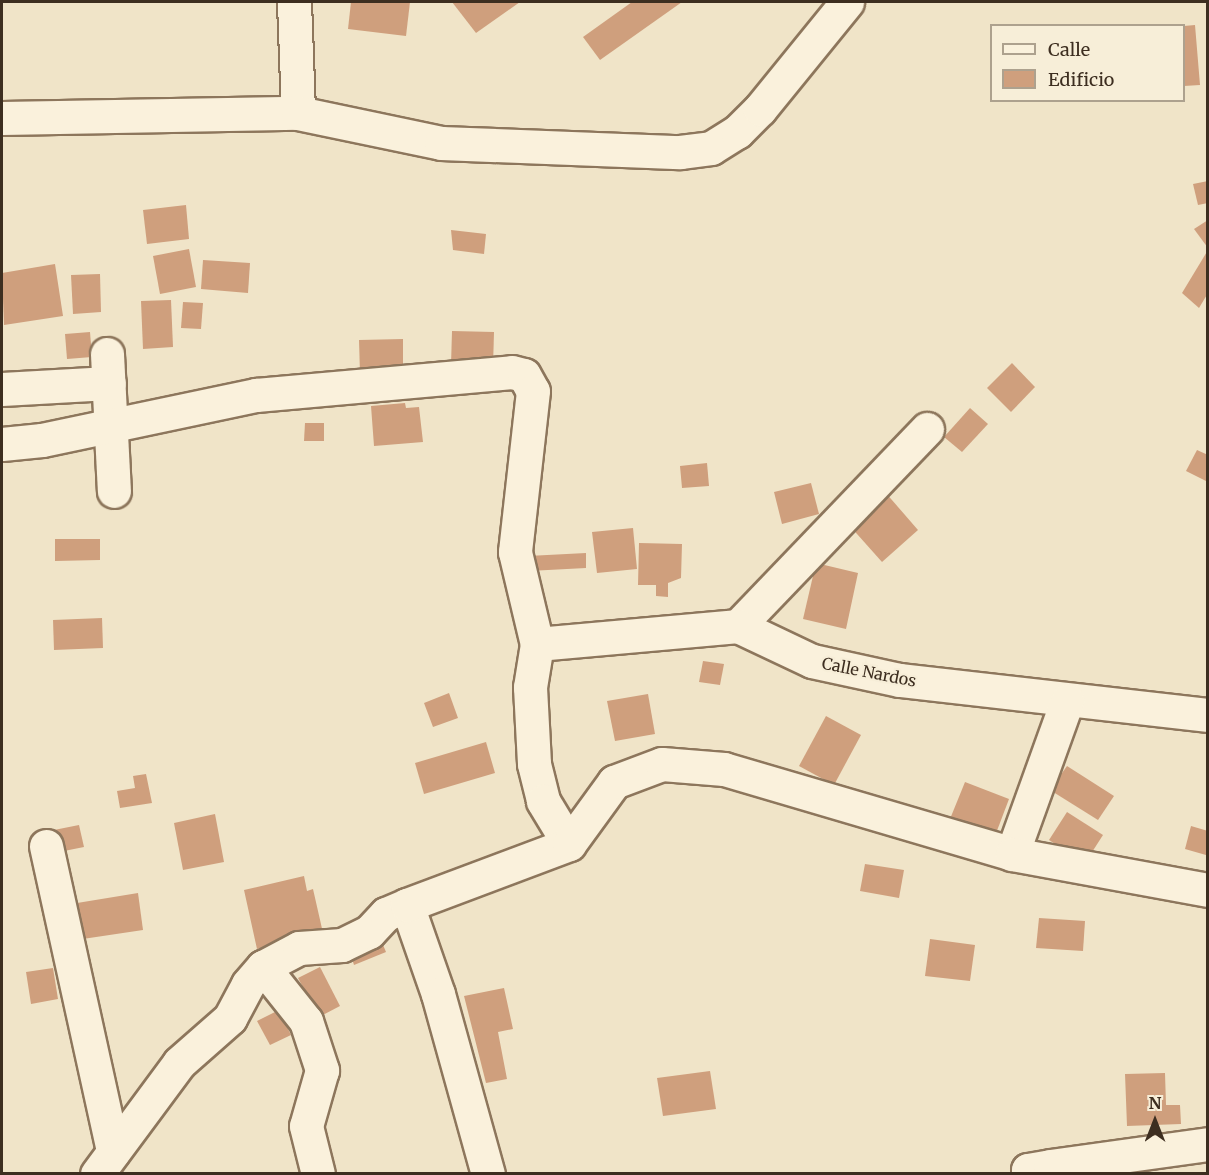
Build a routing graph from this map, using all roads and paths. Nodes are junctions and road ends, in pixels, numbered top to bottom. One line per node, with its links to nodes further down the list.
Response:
1 (294, 2): 3 (street)
2 (847, 2): 3 (street)
3 (298, 113): 4 (street)
4 (2, 118)
5 (2, 389): 6 (street)
6 (113, 425): 8 (street); 9 (street); 11 (street)
7 (927, 429): 10 (street)
8 (2, 444)
9 (114, 491)
10 (738, 626): 11 (street); 12 (street, Calle Nardos)
11 (537, 644): 14 (street)
12 (1067, 701): 13 (street, Calle Nardos); 16 (street)
13 (1208, 715)
14 (569, 844): 16 (street); 18 (street)
15 (46, 846): 21 (street)
16 (1012, 854): 17 (street)
17 (1208, 890)
18 (407, 905): 19 (street); 23 (street)
19 (263, 967): 21 (street); 22 (street)
20 (1208, 1144): 24 (street)
21 (105, 1163)
22 (318, 1173)
23 (488, 1173)
24 (1028, 1173)

